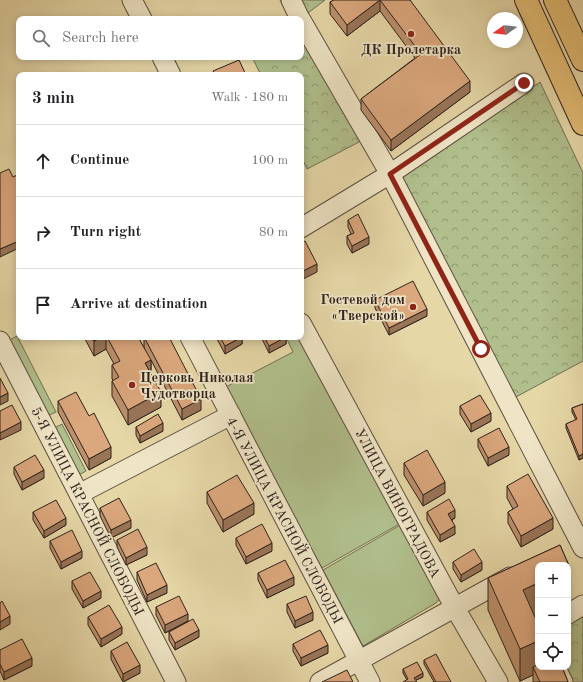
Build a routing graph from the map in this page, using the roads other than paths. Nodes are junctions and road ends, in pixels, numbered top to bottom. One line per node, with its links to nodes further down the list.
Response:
1 (132, 0): 5 (street)
2 (291, 0): 6 (street)
3 (526, 0): 12 (main road)
4 (555, 0): 9 (main road)
5 (140, 16)
6 (299, 16)
7 (304, 26): 13 (street)
8 (164, 60): 10 (street)
9 (583, 60)
10 (170, 72)
11 (524, 83): 13 (street)
12 (583, 124)
13 (390, 174): 14 (street); 20 (street)
14 (304, 226)
15 (304, 329): 23 (street, УЛИЦА ВИНОГРАДОВА)
16 (192, 340): 18 (street, 4-Я УЛИЦА КРАСНОЙ СЛОБОДЫ)
17 (0, 341): 19 (street, 5-Я УЛИЦА КРАСНОЙ СЛОБОДЫ)
18 (231, 415): 19 (street); 25 (street, 4-Я УЛИЦА КРАСНОЙ СЛОБОДЫ)
19 (79, 494): 27 (street, 5-Я УЛИЦА КРАСНОЙ СЛОБОДЫ)
20 (577, 543)
21 (524, 570): 23 (street)
22 (583, 605): 24 (street)
23 (455, 608): 25 (street); 30 (street, УЛИЦА ВИНОГРАДОВА)
24 (571, 612)
25 (359, 661): 28 (street); 29 (street, 4-Я УЛИЦА КРАСНОЙ СЛОБОДЫ)
26 (559, 673): 31 (street)
27 (176, 682)
28 (320, 682)
29 (370, 682)
30 (498, 682)
31 (530, 682)

